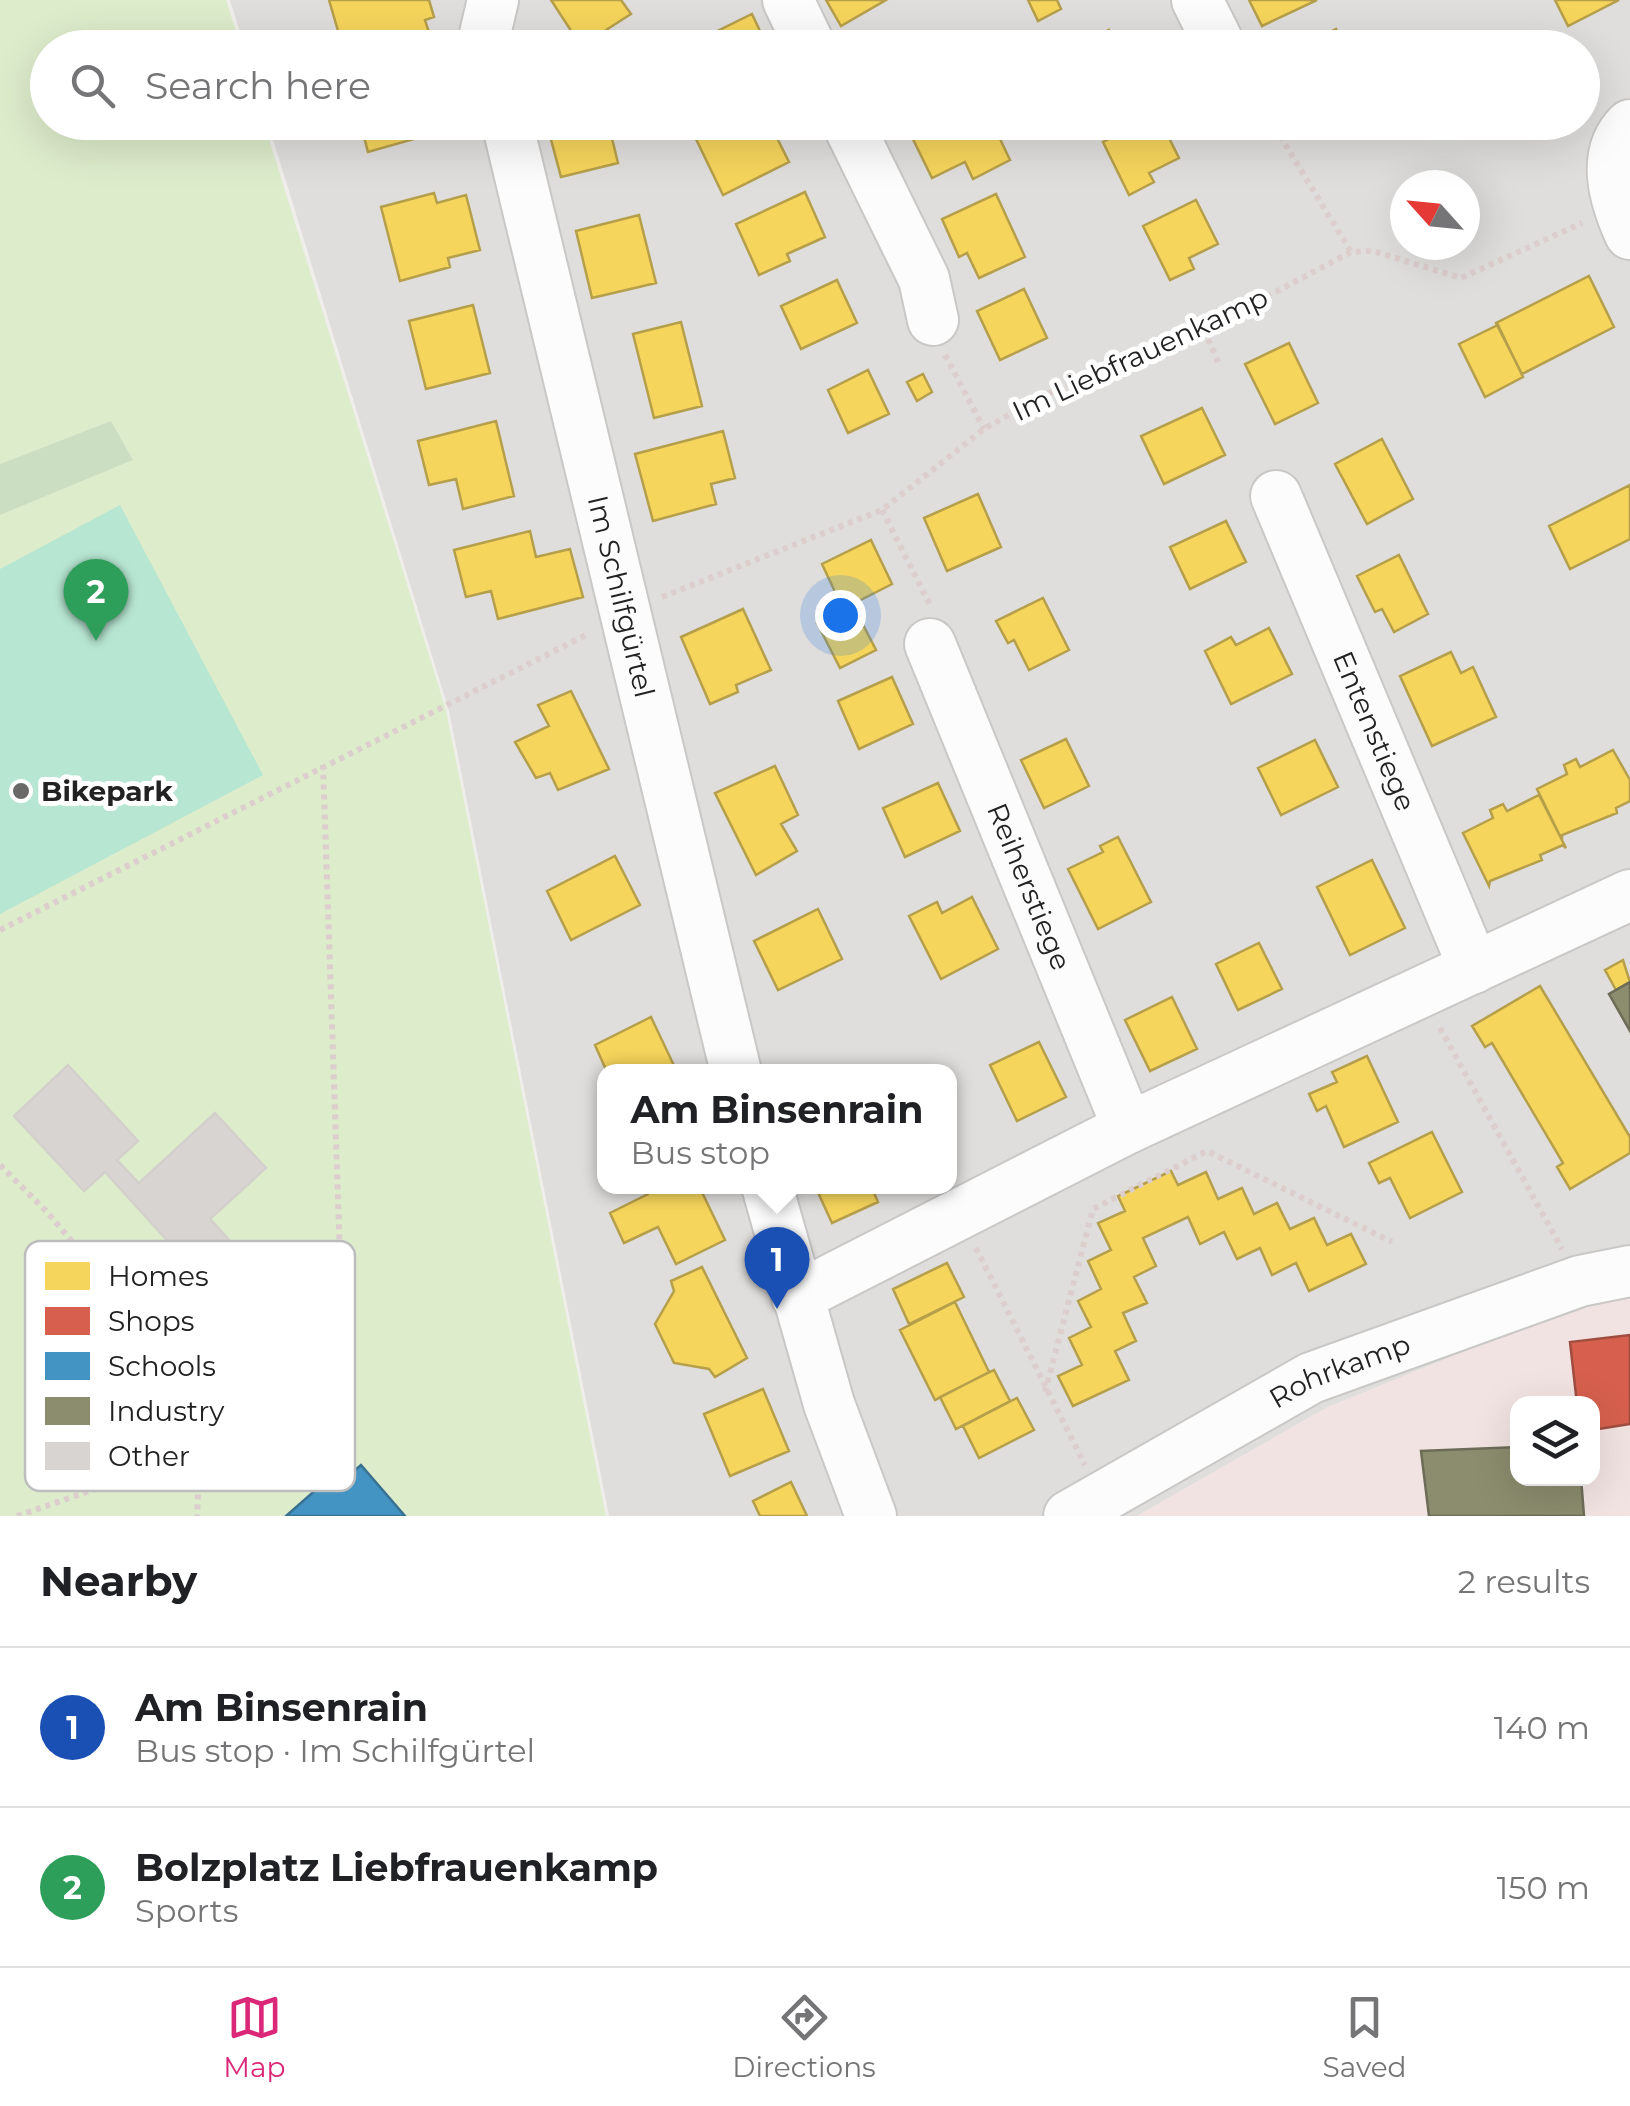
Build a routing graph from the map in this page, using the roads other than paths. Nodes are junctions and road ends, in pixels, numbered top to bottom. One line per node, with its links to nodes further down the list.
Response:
1 (492, 0): 4 (street)
2 (788, 0): 5 (street)
3 (1198, 0): 6 (street)
4 (485, 30)
5 (802, 30)
6 (1212, 30)
7 (1630, 126): 10 (street)
8 (511, 140): 16 (street, Im Schilfgürtel)
9 (857, 140): 11 (street)
10 (1624, 220)
11 (941, 342)
12 (1276, 496): 15 (street, Entenstiege)
13 (934, 632): 17 (street, Reiherstiege)
14 (1630, 895): 15 (street)
15 (1474, 968): 17 (street)
16 (734, 1064)
17 (1128, 1128): 20 (street)
18 (769, 1194): 20 (street)
19 (1630, 1271): 21 (street, Rohrkamp)
20 (797, 1297): 22 (street)
21 (1086, 1506)
22 (871, 1516)

